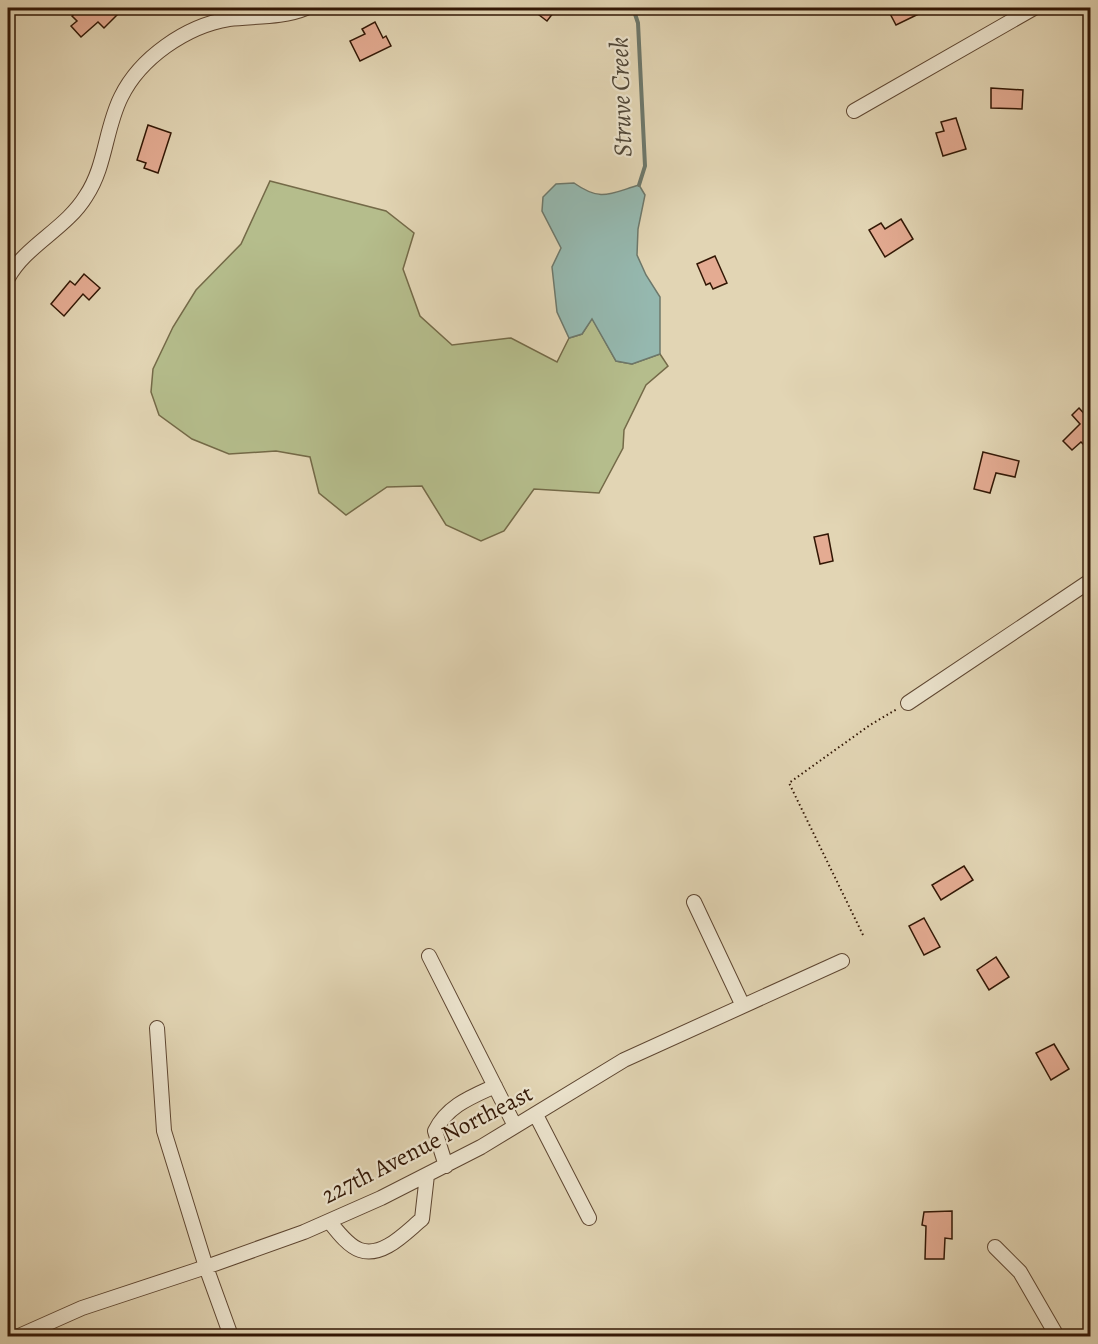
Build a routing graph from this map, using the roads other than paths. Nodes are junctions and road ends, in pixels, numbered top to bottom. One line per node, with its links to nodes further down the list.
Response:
1 (306, 8): 4 (street)
2 (1034, 8): 3 (street)
3 (854, 111)
4 (11, 262): 5 (street)
5 (8, 278)
6 (1090, 581): 7 (street)
7 (908, 703)
8 (693, 902): 11 (street)
9 (429, 956): 13 (street)
10 (842, 961): 11 (street, 227th Avenue Northeast)
11 (743, 1006): 14 (street, 227th Avenue Northeast)
12 (157, 1028): 21 (street)
13 (495, 1086): 15 (street); 16 (street)
14 (536, 1115): 15 (street, 227th Avenue Northeast); 18 (street)
15 (515, 1126): 16 (street, 227th Avenue Northeast)
16 (446, 1166): 17 (street, 227th Avenue Northeast)
17 (427, 1175): 19 (street, 227th Avenue Northeast); 19 (street)
18 (589, 1218)
19 (329, 1221): 21 (street, 227th Avenue Northeast)
20 (994, 1247): 24 (street)
21 (206, 1267): 22 (street, 227th Avenue Northeast); 23 (street)
22 (19, 1336)
23 (231, 1336)
24 (1057, 1336)

